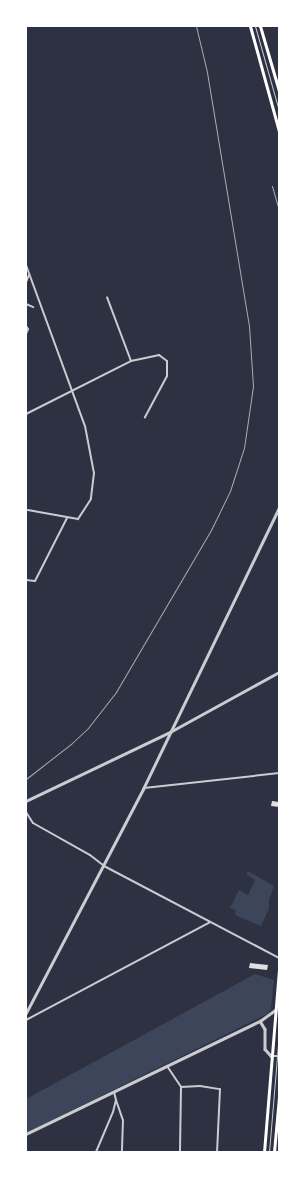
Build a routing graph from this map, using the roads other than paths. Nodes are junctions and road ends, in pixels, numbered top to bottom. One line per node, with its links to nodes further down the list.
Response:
1 (250, 26): 6 (main road)
2 (255, 26): 5 (lane)
3 (260, 26): 4 (main road)
4 (279, 91)
5 (279, 111)
6 (279, 131)
7 (26, 265): 8 (street)
8 (30, 274): 9 (street); 16 (street)
9 (26, 282)
10 (107, 297): 15 (street)
11 (26, 304): 12 (street)
12 (33, 307)
13 (26, 326): 14 (street)
14 (26, 334)
15 (130, 361): 16 (street); 18 (street)
16 (73, 392): 17 (street); 23 (street)
17 (26, 414)
18 (145, 417)
19 (26, 484): 21 (street)
20 (279, 508): 26 (street)
21 (28, 510): 22 (street); 23 (street)
22 (26, 516)
23 (67, 518): 24 (street)
24 (26, 580)
25 (279, 672): 26 (street)
26 (170, 732): 28 (street); 29 (street)
27 (279, 774): 28 (street)
28 (143, 789): 31 (street)
29 (26, 801)
30 (26, 812): 31 (street)
31 (104, 866): 32 (street); 36 (street)
32 (210, 922): 33 (street); 37 (street)
33 (279, 956)
34 (279, 971): 35 (main road)
35 (275, 1010): 38 (street); 40 (main road)
36 (26, 1013)
37 (26, 1020)
38 (260, 1021): 40 (street); 42 (street)
39 (279, 1032): 41 (lane)
40 (271, 1056): 41 (street); 53 (main road)
41 (278, 1056): 54 (lane)
42 (167, 1066): 43 (street); 44 (street)
43 (181, 1088): 51 (street); 52 (street)
44 (114, 1092): 46 (street); 47 (street)
45 (279, 1097): 48 (main road)
46 (116, 1100): 49 (street); 50 (street)
47 (26, 1134)
48 (277, 1138): 55 (main road)
49 (96, 1152)
50 (122, 1152)
51 (180, 1152)
52 (217, 1152)
53 (264, 1152)
54 (269, 1152)
55 (274, 1152)

